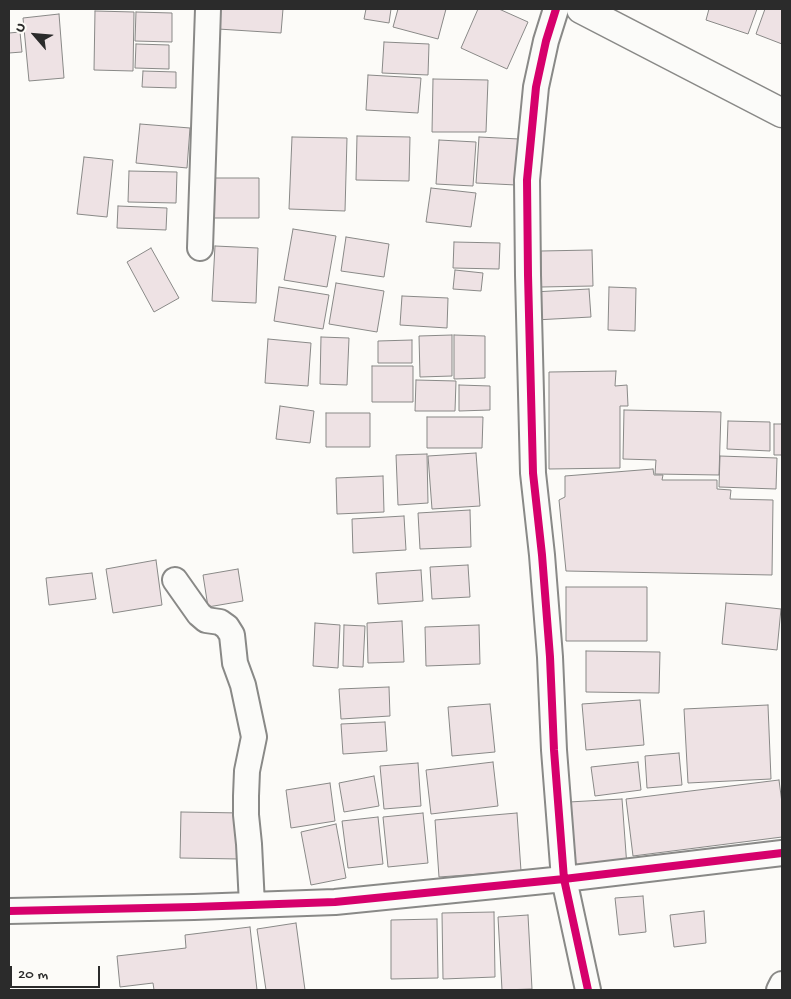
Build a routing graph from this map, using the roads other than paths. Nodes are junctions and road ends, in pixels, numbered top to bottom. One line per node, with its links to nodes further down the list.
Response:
1 (208, 9): 5 (street)
2 (556, 9): 8 (street)
3 (581, 9): 4 (main road)
4 (782, 114)
5 (200, 248)
6 (175, 580): 9 (street)
7 (782, 852): 8 (street)
8 (564, 879): 9 (street); 12 (street)
9 (252, 905): 10 (street)
10 (9, 911)
11 (782, 984): 13 (street)
12 (588, 990)
13 (779, 990)

